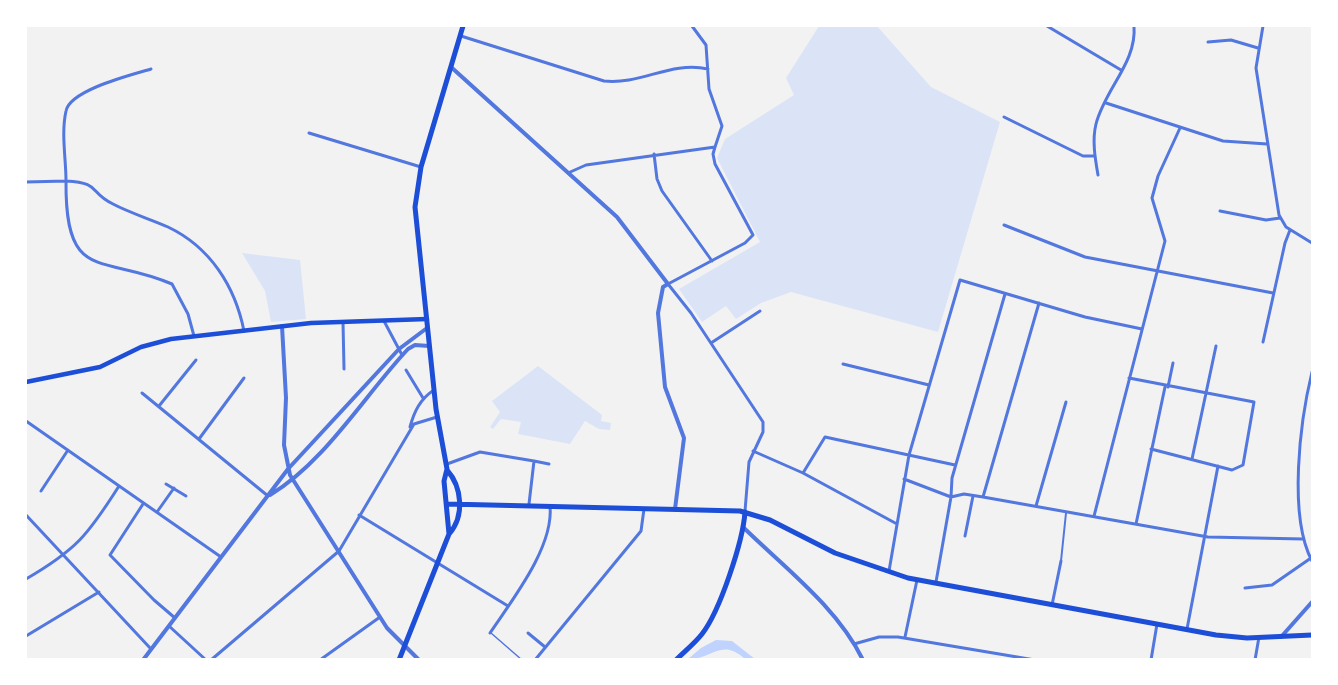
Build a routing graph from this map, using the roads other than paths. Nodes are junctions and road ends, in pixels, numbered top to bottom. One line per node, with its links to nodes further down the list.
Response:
1 (463, 26): 6 (main road)
2 (692, 26): 11 (street)
3 (1047, 26): 12 (street)
4 (1134, 26): 12 (street)
5 (1263, 26): 8 (street)
6 (460, 35): 9 (main road); 11 (street)
7 (1208, 42): 8 (street)
8 (1258, 48): 17 (street)
9 (451, 67): 21 (main road); 22 (street)
10 (151, 69): 24 (street)
11 (708, 69): 18 (street)
12 (1122, 70): 13 (street)
13 (1106, 103): 15 (street); 20 (street)
14 (1005, 117): 20 (street)
15 (1180, 128): 17 (street); 32 (street)
16 (309, 133): 21 (street)
17 (1268, 144): 27 (street)
18 (715, 147): 19 (street); 31 (street)
19 (654, 154): 22 (street); 31 (street)
20 (1095, 156): 23 (street)
21 (421, 167): 38 (main road)
22 (568, 173): 33 (street)
23 (1098, 175)
24 (66, 181): 25 (street); 44 (street); 45 (street)
25 (26, 182)
26 (1220, 211): 27 (street)
27 (1280, 218): 29 (street)
28 (1004, 225): 32 (street)
29 (1290, 230): 30 (street); 34 (street)
30 (1312, 243)
31 (712, 262): 33 (street)
32 (1159, 271): 34 (street); 43 (street)
33 (668, 284): 47 (street); 103 (street)
34 (1273, 293): 46 (street)
35 (1005, 294): 36 (street); 61 (street); 80 (street)
36 (1039, 303): 43 (street); 95 (street)
37 (760, 311): 47 (street)
38 (427, 319): 39 (main road); 42 (main road)
39 (384, 321): 40 (main road); 50 (street)
40 (343, 322): 41 (main road); 55 (street)
41 (282, 326): 44 (main road); 83 (street)
42 (427, 328): 48 (main road); 50 (street)
43 (1142, 329): 59 (street)
44 (244, 331): 45 (main road)
45 (194, 336): 60 (main road)
46 (1263, 342)
47 (711, 343): 75 (street)
48 (429, 346): 51 (street); 63 (main road)
49 (1216, 346): 65 (street)
50 (399, 349): 51 (street); 83 (street)
51 (402, 355): 85 (street)
52 (196, 360): 68 (street)
53 (1173, 363): 62 (street)
54 (843, 364): 61 (street)
55 (344, 369)
56 (406, 370): 66 (street)
57 (1312, 372): 118 (street)
58 (244, 378): 72 (street)
59 (1129, 378): 62 (street); 109 (street)
60 (26, 382)
61 (929, 385): 76 (street)
62 (1167, 387): 65 (street); 73 (street)
63 (434, 390): 66 (street); 69 (main road)
64 (142, 393): 68 (street)
65 (1207, 393): 77 (street); 81 (street)
66 (423, 398): 71 (street)
67 (1066, 402): 101 (street)
68 (159, 406): 72 (street)
69 (437, 417): 71 (street); 82 (main road)
70 (26, 421): 74 (street)
71 (408, 432): 108 (street)
72 (199, 439): 92 (street)
73 (1151, 449): 77 (street); 113 (street)
74 (68, 450): 88 (street); 90 (street)
75 (753, 451): 84 (street); 106 (street)
76 (909, 454): 80 (street); 84 (street); 86 (street)
77 (1192, 459): 81 (street)
78 (534, 461): 79 (street); 82 (street); 99 (street)
79 (549, 464)
80 (955, 465): 94 (street)
81 (1218, 466): 117 (street)
82 (446, 467): 97 (main road); 98 (main road)
83 (288, 469): 85 (street); 92 (street)
84 (803, 473): 112 (street)
85 (293, 479): 92 (street); 119 (street)
86 (904, 479): 94 (street); 112 (street)
87 (166, 484): 89 (street)
88 (119, 486): 96 (street); 120 (street)
89 (174, 488): 91 (street); 105 (street)
90 (41, 490)
91 (186, 496)
92 (269, 496): 121 (street)
93 (974, 496): 94 (street); 95 (street); 116 (street)
94 (951, 497): 128 (street)
95 (982, 497): 101 (street)
96 (143, 503): 105 (street); 135 (street)
97 (459, 503): 98 (main road); 99 (main road); 115 (main road)
98 (448, 504): 115 (main road)
99 (529, 504): 100 (main road)
100 (550, 504): 102 (main road); 133 (street)
101 (1036, 506): 104 (street)
102 (644, 509): 103 (main road); 148 (street)
103 (675, 509): 106 (main road)
104 (1066, 511): 109 (street); 123 (street)
105 (157, 512): 121 (street)
106 (745, 512): 114 (main road); 125 (main road)
107 (26, 515): 110 (street)
108 (359, 515): 119 (street); 124 (street)
109 (1094, 516): 113 (street)
110 (30, 520): 111 (street); 120 (street)
111 (26, 523)
112 (897, 524): 125 (street)
113 (1136, 524): 117 (street)
114 (744, 528): 146 (street); 158 (main road)
115 (449, 534): 124 (main road)
116 (965, 536)
117 (1204, 536): 118 (street); 138 (street)
118 (1303, 539): 122 (street)
119 (339, 551): 134 (street); 152 (street)
120 (65, 556): 126 (street); 130 (street)
121 (221, 557): 135 (street)
122 (1312, 560): 129 (street)
123 (1061, 561): 132 (street)
124 (438, 563): 133 (street); 147 (main road)
125 (888, 572): 127 (main road)
126 (26, 579)
127 (917, 580): 128 (main road); 143 (street)
128 (936, 584): 132 (main road)
129 (1245, 588)
130 (99, 592): 142 (street); 149 (street)
131 (1312, 602): 144 (street)
132 (1052, 605): 136 (main road)
133 (508, 606): 139 (street)
134 (380, 617): 147 (street); 153 (street)
135 (175, 618): 137 (street)
136 (1157, 624): 138 (main road); 161 (street)
137 (169, 626): 149 (street); 151 (street)
138 (1187, 630): 145 (main road)
139 (490, 633): 156 (lane)
140 (528, 633): 148 (street)
141 (1312, 635): 144 (main road)
142 (26, 636)
143 (905, 637): 146 (street); 160 (street)
144 (1281, 637): 145 (main road)
145 (1259, 638): 162 (street)
146 (854, 644): 159 (street)
147 (404, 647): 154 (main road); 155 (street)
148 (545, 647): 157 (street)
149 (151, 649): 150 (street)
150 (143, 660)
151 (206, 660)
152 (211, 660)
153 (320, 660)
154 (399, 660)
155 (419, 660)
156 (522, 660)
157 (535, 660)
158 (676, 660)
159 (863, 660)
160 (1035, 660)
161 (1151, 660)
162 (1256, 660)

